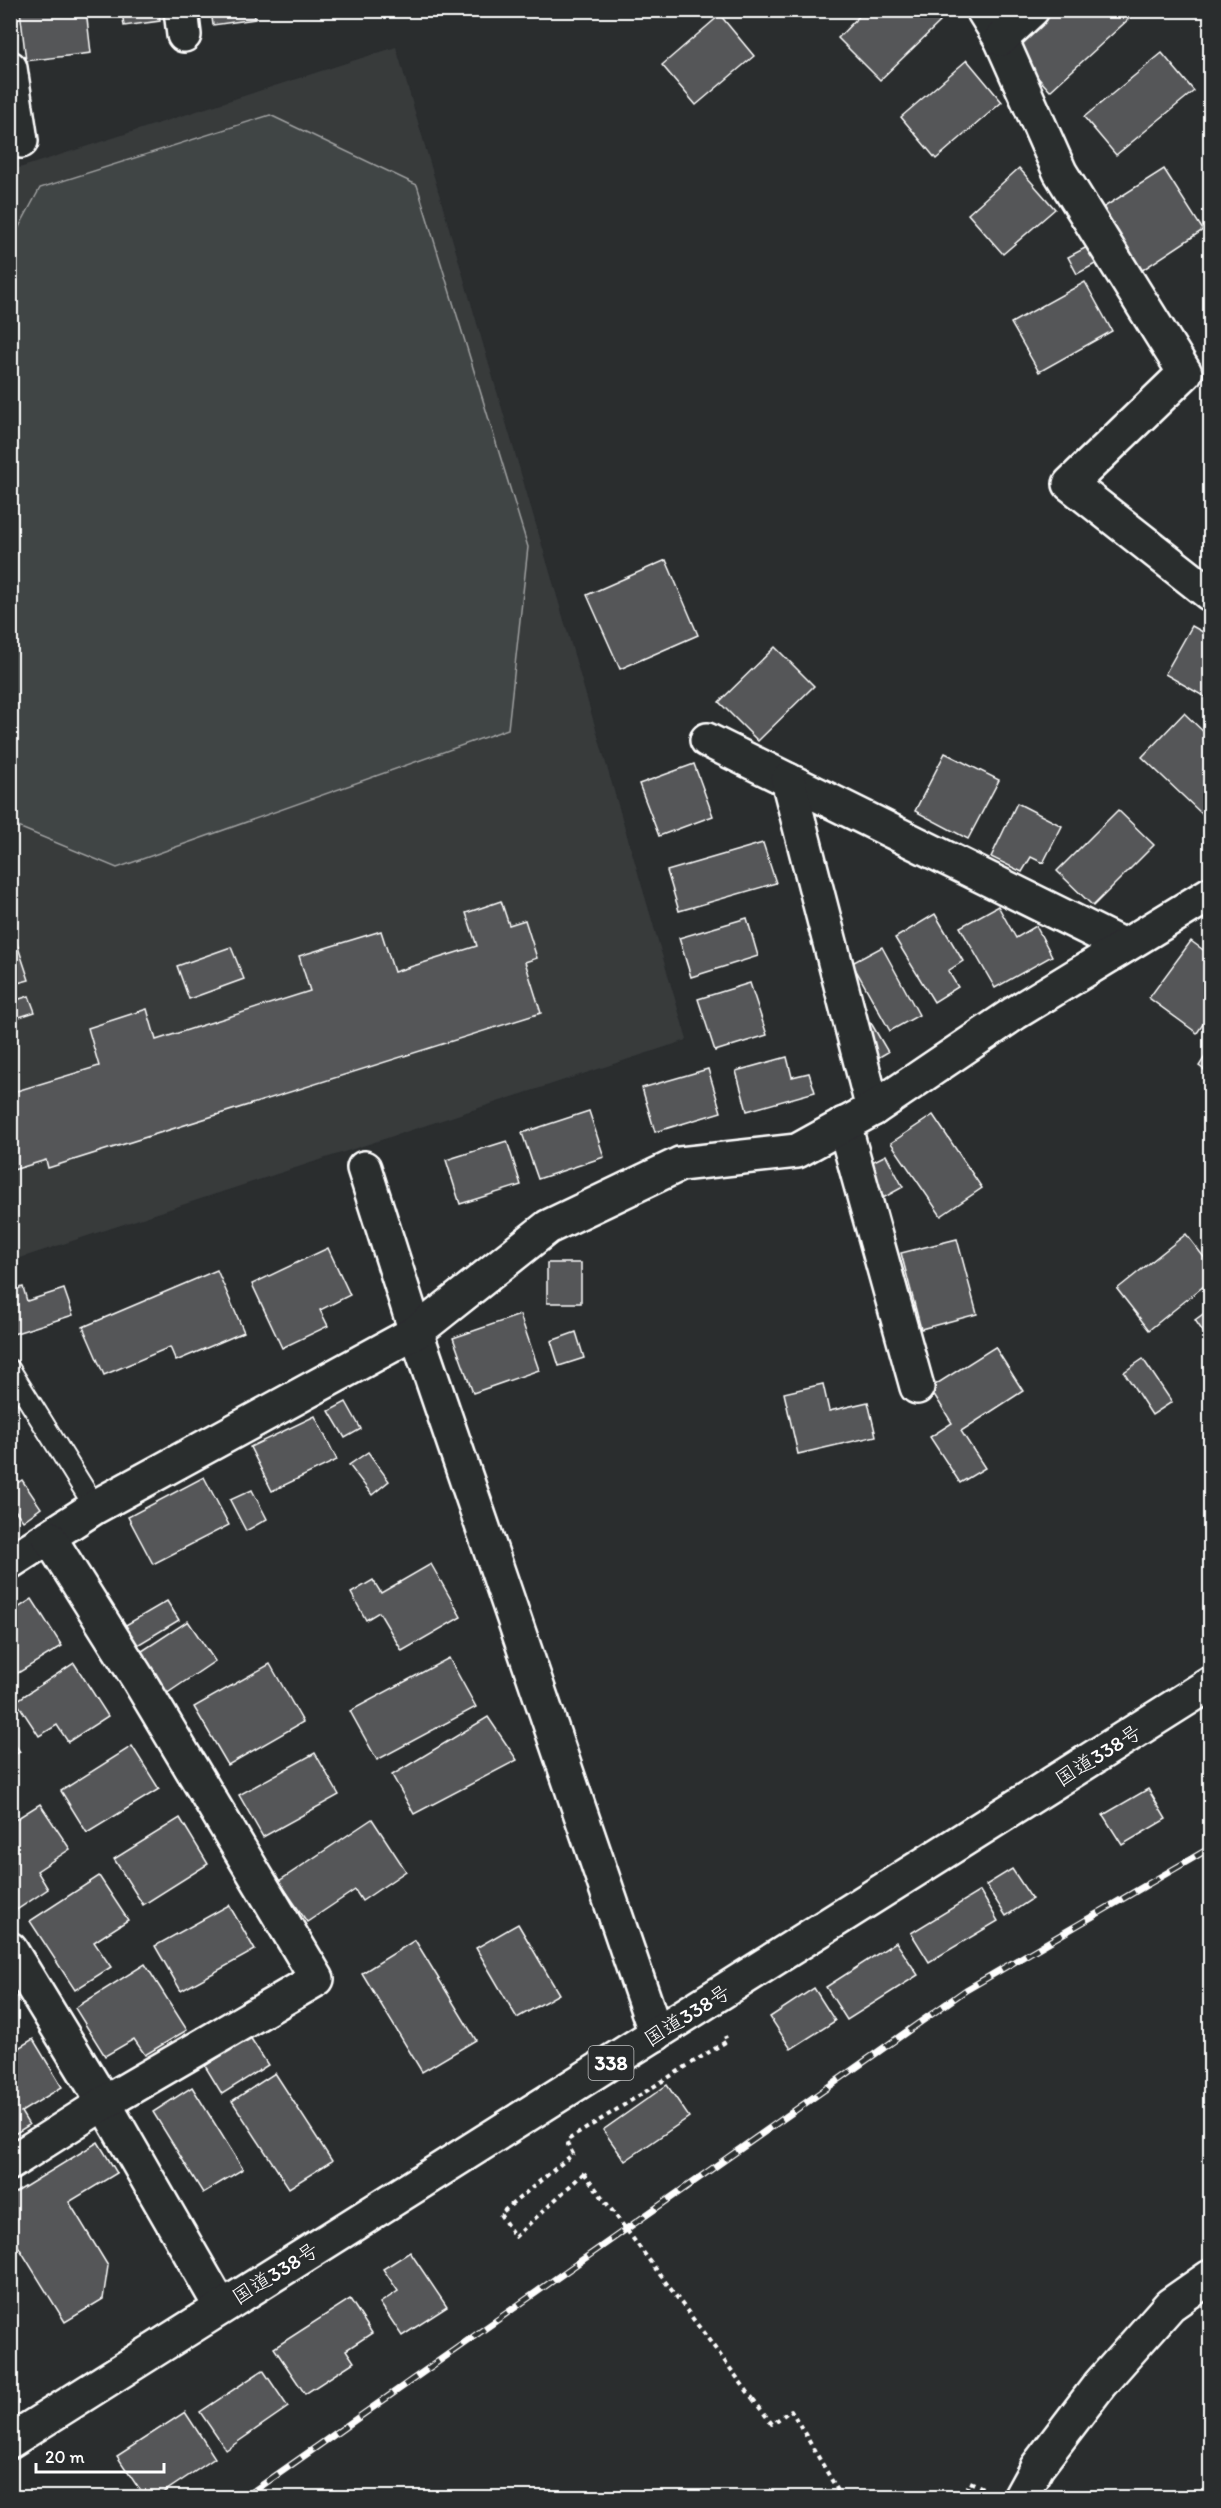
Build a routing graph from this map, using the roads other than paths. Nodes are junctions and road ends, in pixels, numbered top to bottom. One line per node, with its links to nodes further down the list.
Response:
1 (983, 10): 3 (main road)
2 (1032, 10): 3 (main road)
3 (1001, 39): 6 (main road)
4 (10, 68): 5 (main road)
5 (21, 141)
6 (1210, 594)
7 (707, 740): 8 (main road)
8 (788, 780): 10 (main road); 11 (main road)
9 (1210, 894): 10 (main road)
10 (1124, 946): 11 (main road)
11 (873, 1109): 12 (main road)
12 (844, 1124): 14 (main road); 16 (main road)
13 (364, 1168): 14 (main road)
14 (416, 1332): 17 (main road); 22 (main road)
15 (10, 1370): 17 (lane)
16 (917, 1387)
17 (95, 1507): 18 (main road)
18 (49, 1537): 19 (main road); 23 (main road)
19 (10, 1562)
20 (1210, 1684): 22 (main road, 国道338号 / 338)
21 (10, 1949): 23 (main road)
22 (656, 2034): 26 (main road, 国道338号 / 338)
23 (104, 2103): 24 (main road); 26 (main road)
24 (10, 2163)
25 (1210, 2277): 28 (main road)
26 (221, 2307): 27 (main road, 国道338号 / 338)
27 (10, 2441)
28 (1020, 2498)

